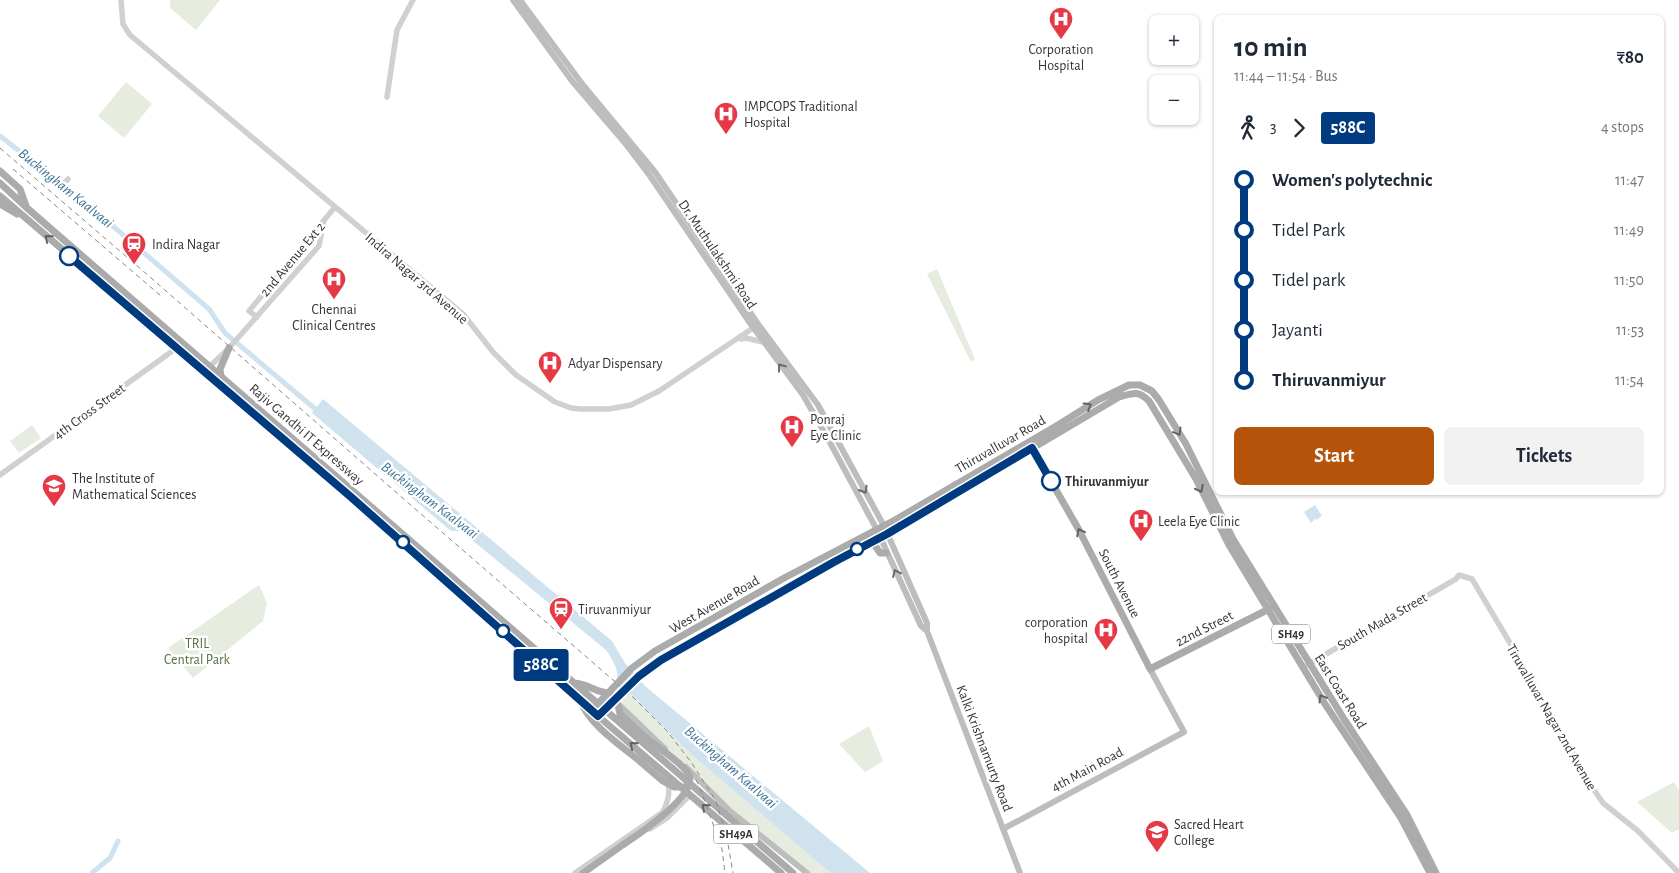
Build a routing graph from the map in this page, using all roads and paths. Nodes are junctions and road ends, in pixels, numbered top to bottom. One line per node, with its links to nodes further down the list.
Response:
1 (121, 0): 13 (street, Indira Nagar 3rd Avenue)
2 (413, 0): 6 (street)
3 (513, 0): 5 (main road, Dr. Muthulakshmi Road)
4 (520, 0): 5 (main road, Dr. Muthulakshmi Road)
5 (584, 91): 18 (main road, Dr. Muthulakshmi Road)
6 (388, 97)
7 (0, 171): 14 (main road)
8 (68, 179): 10 (street)
9 (0, 183): 14 (main road, Rajiv Gandhi IT Expressway)
10 (59, 189)
11 (0, 196): 15 (main road, Rajiv Gandhi IT Expressway)
12 (0, 204): 15 (main road)
13 (335, 207): 16 (street, 2nd Avenue Ext 2); 19 (street, Indira Nagar 3rd Avenue)
14 (26, 208): 23 (main road, Rajiv Gandhi IT Expressway)
15 (25, 219): 21 (main road, Rajiv Gandhi IT Expressway, one-way to 15)
16 (324, 220): 17 (street); 17 (street, 2nd Avenue Ext 2)
17 (257, 317): 22 (street)
18 (756, 326): 19 (street, Indira Nagar 3rd Avenue); 20 (main road, Dr. Muthulakshmi Road); 28 (main road, Dr. Muthulakshmi Road, one-way to 28)
19 (736, 340): 20 (street)
20 (763, 342): 29 (main road, Dr. Muthulakshmi Road, one-way to 20)
21 (178, 347): 23 (main road, Rajiv Gandhi IT Expressway); 27 (street, 4th Cross Street)
22 (229, 348): 23 (street); 24 (main road)
23 (207, 368): 24 (main road, Rajiv Gandhi IT Expressway); 44 (main road, Rajiv Gandhi IT Expressway)
24 (221, 376): 40 (main road, Rajiv Gandhi IT Expressway)
25 (1152, 391): 28 (main road, Thiruvalluvar Road / SH49, one-way to 25); 35 (main road, East Coast Road / SH49, one-way to 35)
26 (1032, 448): 30 (main road, SH49); 35 (main road, Thiruvalluvar Road / SH49, one-way to 35); 39 (main road, South Avenue, one-way to 26)
27 (0, 475)
28 (884, 526): 29 (main road, Thiruvalluvar Road / SH49); 30 (main road, Dr. Muthulakshmi Road)
29 (876, 530): 30 (main road, Dr. Muthulakshmi Road); 31 (main road, Thiruvalluvar Road / SH49)
30 (884, 536): 32 (main road, SH49); 33 (main road, Kalki Krishnamurty Road); 37 (main road, Kalki Krishnamurty Road)
31 (862, 537): 41 (main road, West Avenue Road)
32 (872, 541): 33 (main road); 42 (main road, West Avenue Road)
33 (886, 553): 37 (main road, Kalki Krishnamurty Road, one-way to 33)
34 (1459, 575): 38 (street, South Mada Street); 66 (street, Tiruvalluvar Nagar 2nd Avenue)
35 (1257, 585): 36 (main road, Thiruvalluvar Road / SH49); 38 (main road, East Coast Road / SH49)
36 (1268, 609): 38 (main road, East Coast Road / SH49); 39 (main road, 22nd Street)
37 (926, 631): 54 (main road, Kalki Krishnamurty Road)
38 (1306, 665): 64 (main road, East Coast Road / SH49, one-way to 38); 65 (main road, East Coast Road / SH49)
39 (1150, 669): 48 (main road, South Avenue)
40 (574, 683): 41 (main road); 43 (main road, Rajiv Gandhi IT Expressway)
41 (610, 693): 43 (main road, West Avenue Road)
42 (616, 703): 45 (main road, West Avenue Road); 46 (main road); 55 (main road)
43 (598, 704): 44 (main road, West Avenue Road); 45 (main road, Rajiv Gandhi IT Expressway)
44 (588, 710): 47 (main road, Rajiv Gandhi IT Expressway); 50 (main road, bridge)
45 (607, 712): 46 (main road); 47 (main road, West Avenue Road); 55 (main road, Rajiv Gandhi IT Expressway)
46 (620, 714): 50 (main road, bridge)
47 (598, 716): 49 (main road, Rajiv Gandhi IT Expressway, one-way to 47)
48 (1184, 732): 54 (main road, 4th Main Road)
49 (667, 775): 51 (street); 52 (main road, Rajiv Gandhi IT Expressway)
50 (688, 786): 59 (main road, bridge)
51 (670, 793): 53 (street); 58 (street)
52 (690, 795): 53 (street); 56 (main road, SH49A, one-way to 52)
53 (682, 804): 60 (street)
54 (1003, 829): 63 (main road, Kalki Krishnamurty Road)
55 (772, 850): 56 (main road, SH49A); 62 (main road)
56 (776, 863): 57 (main road, SH49A); 61 (main road, SH49A)
57 (790, 872)
58 (575, 873)
59 (583, 873)
60 (588, 873)
61 (781, 873)
62 (807, 873)
63 (1020, 873)
64 (1430, 873)
65 (1436, 873)
66 (1679, 873)

